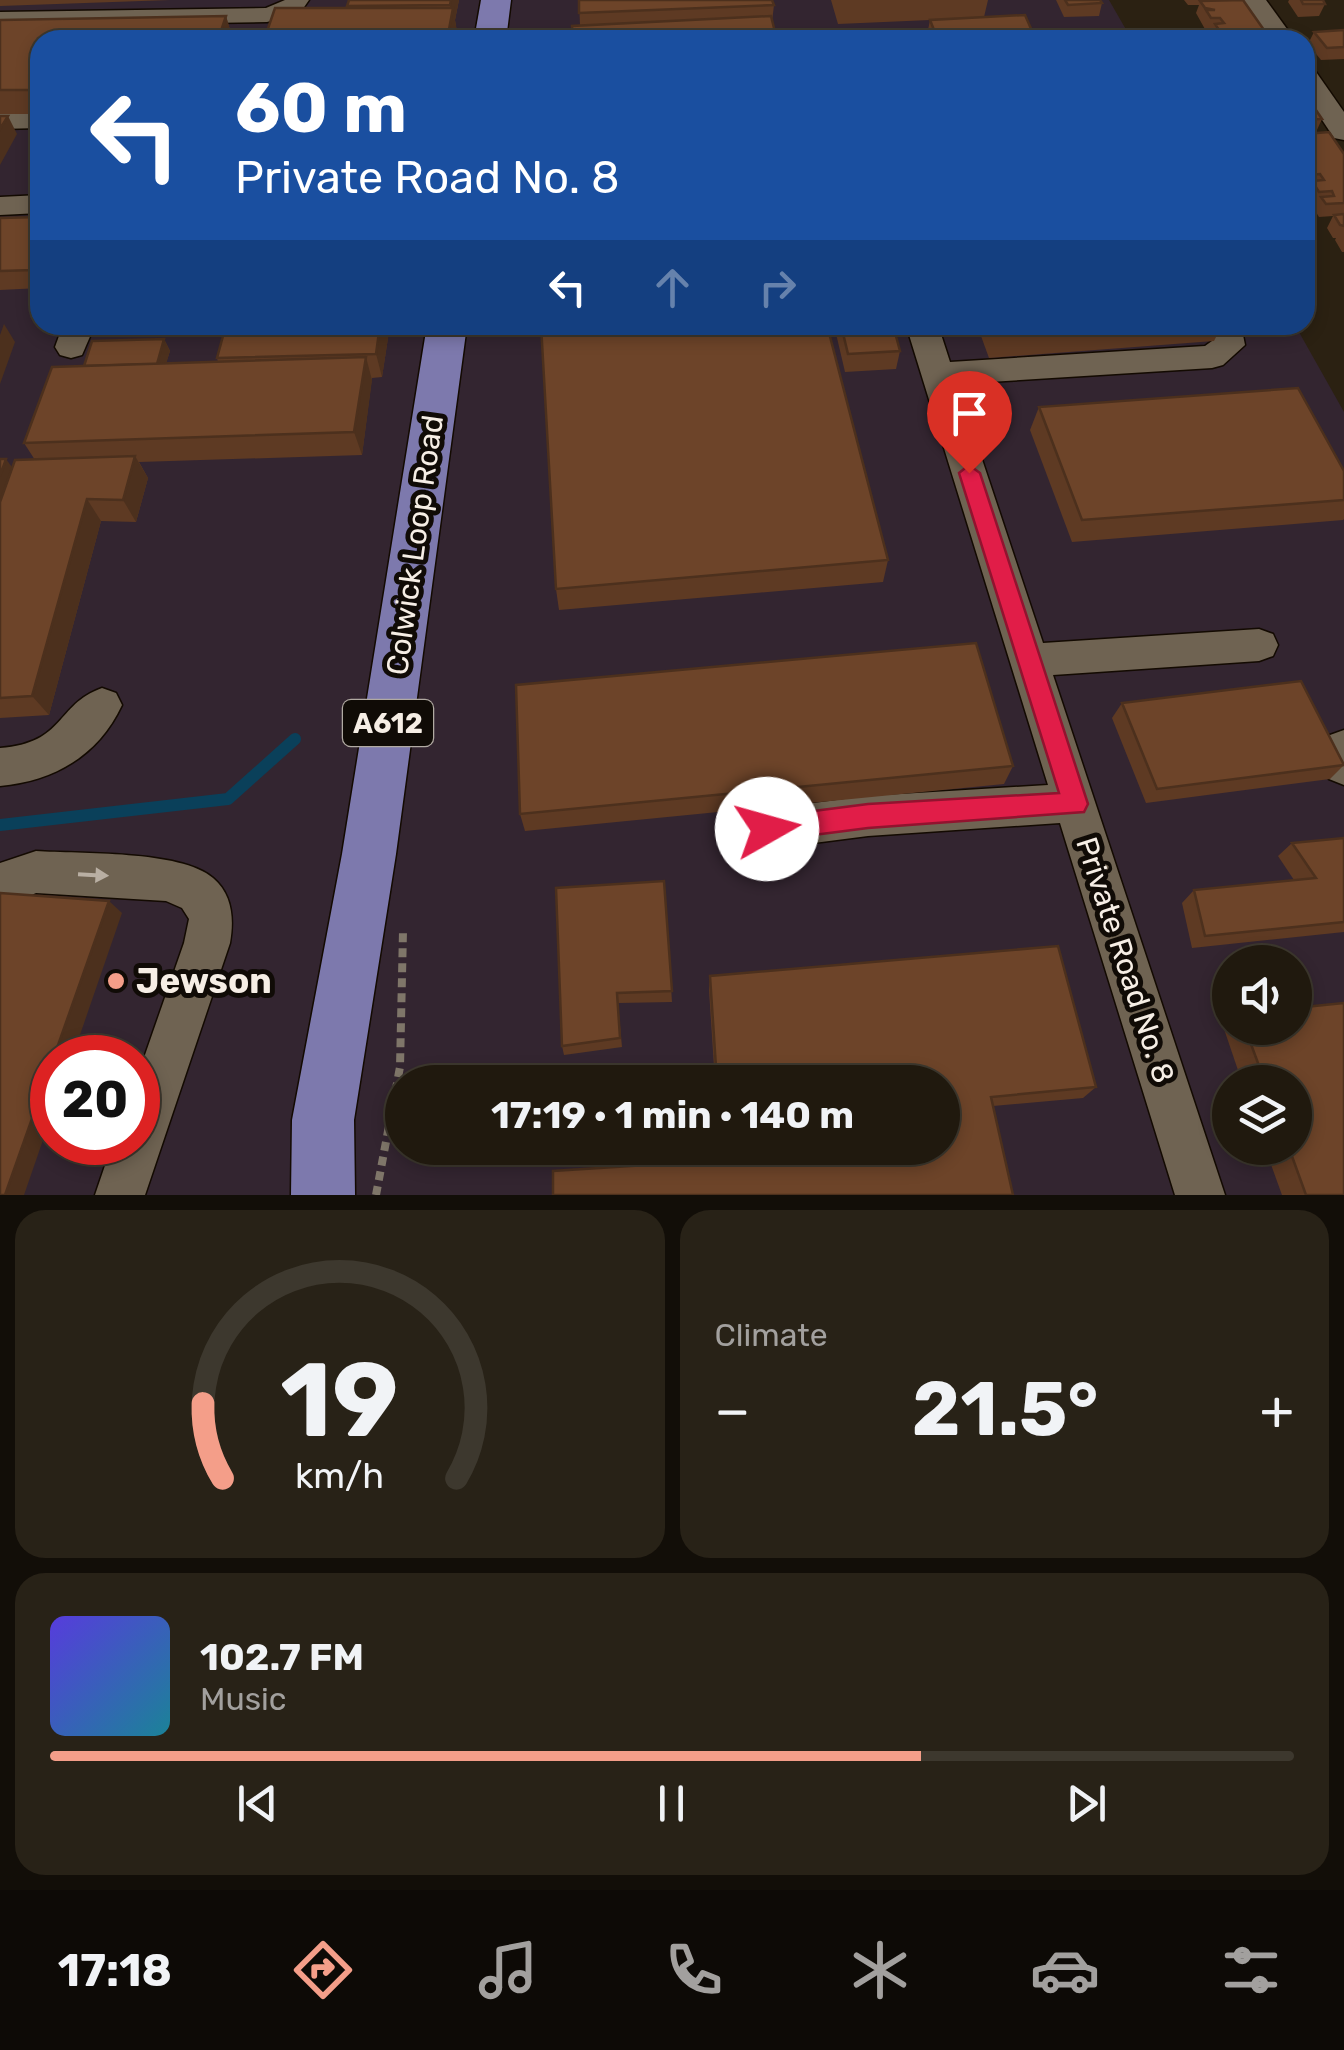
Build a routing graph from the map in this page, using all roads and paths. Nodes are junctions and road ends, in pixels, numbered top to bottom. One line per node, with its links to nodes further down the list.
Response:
1 (297, 0): 4 (street)
2 (496, 0): 7 (main road)
3 (1254, 0): 8 (street)
4 (268, 15): 5 (street); 6 (street)
5 (0, 19)
6 (263, 30)
7 (492, 30)
8 (1275, 30)
9 (1315, 89): 12 (street)
10 (30, 120): 11 (street)
11 (0, 121)
12 (1344, 132)
13 (30, 204): 14 (street)
14 (0, 206)
15 (446, 335): 28 (main road, Colwick Loop Road / A612)
16 (925, 335): 18 (street, Private Road No. 8)
17 (1228, 335): 18 (street)
18 (938, 374): 20 (street, Private Road No. 8)
19 (1259, 645): 20 (street)
20 (1029, 660): 25 (street, Private Road No. 8)
21 (102, 705): 24 (street)
22 (1344, 748): 23 (street)
23 (1344, 766)
24 (0, 767)
25 (1075, 804): 26 (street); 32 (street, Private Road No. 8)
26 (767, 829)
27 (0, 888): 29 (street, one-way to 29)
28 (323, 1120): 30 (main road, Colwick Loop Road / A612); 31 (main road, Colwick Loop Road / A612)
29 (120, 1195)
30 (293, 1195)
31 (323, 1195)
32 (1200, 1195)

